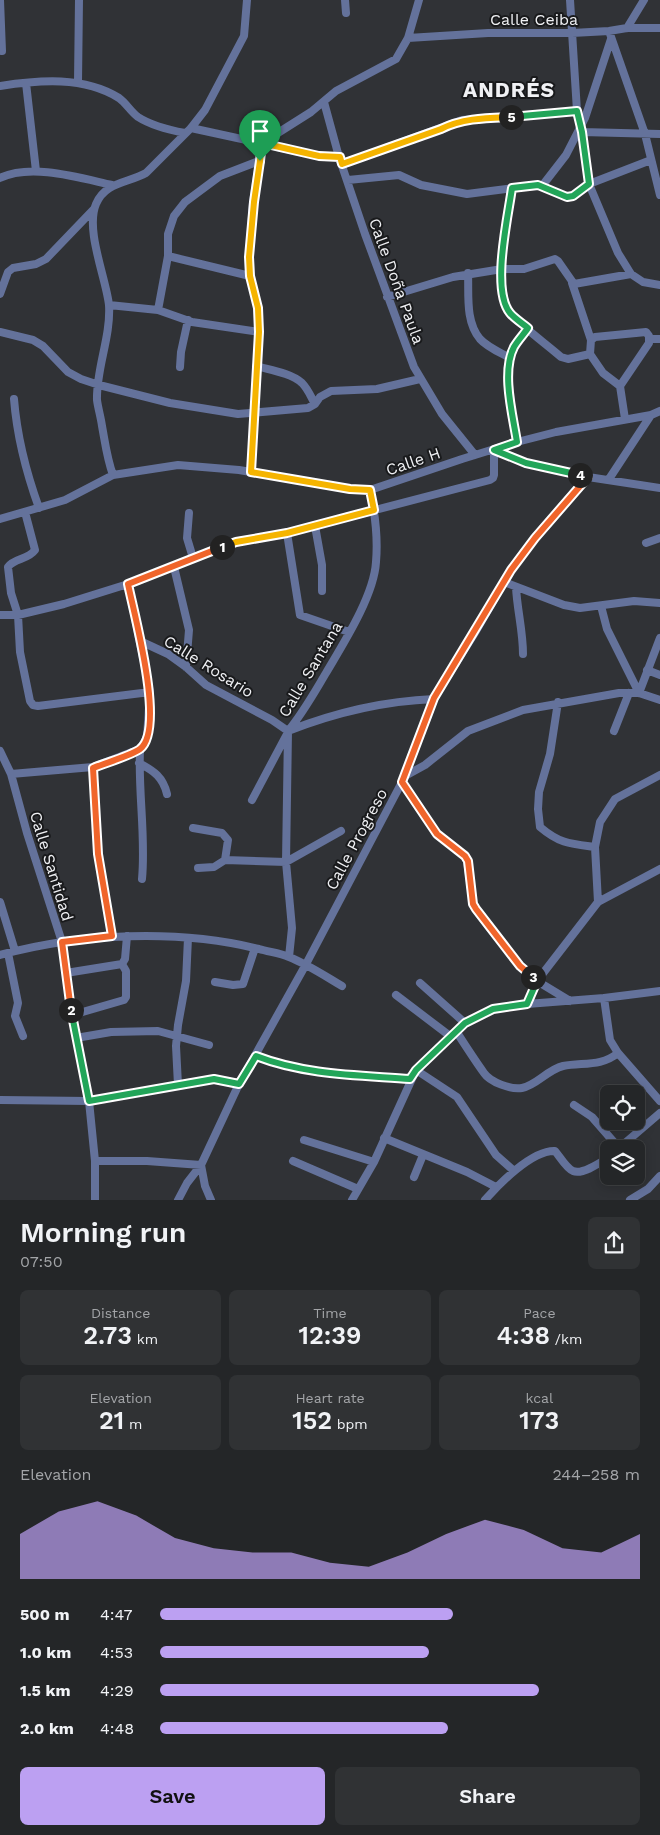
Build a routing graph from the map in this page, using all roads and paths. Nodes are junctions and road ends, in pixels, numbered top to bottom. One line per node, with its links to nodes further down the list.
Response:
1 (0, 0): 14 (street)
2 (79, 0): 15 (street)
3 (247, 0): 21 (street)
4 (345, 0): 8 (street)
5 (418, 0): 13 (street)
6 (570, 0): 11 (street)
7 (644, 0): 9 (street)
8 (346, 13)
9 (628, 28): 10 (street, Calle Ceiba); 12 (street, Calle Ceiba)
10 (660, 28)
11 (572, 33): 12 (street, Calle Ceiba); 13 (street, Calle Ceiba); 19 (street)
12 (610, 35): 20 (street); 22 (street)
13 (408, 38): 18 (street)
14 (2, 52)
15 (78, 82): 16 (street); 21 (street)
16 (26, 83): 17 (street); 28 (street)
17 (0, 86)
18 (324, 102): 24 (street); 25 (street, Calle Doña Paula)
19 (577, 111): 20 (street); 25 (street)
20 (582, 129): 22 (street); 31 (street); 33 (street)
21 (188, 131): 24 (street); 32 (street)
22 (644, 134): 23 (street); 26 (street)
23 (660, 134)
24 (262, 143): 25 (street); 27 (street)
25 (341, 160): 30 (street, Calle Doña Paula)
26 (651, 160): 31 (street); 35 (street)
27 (260, 161): 37 (street); 41 (street)
28 (36, 171): 29 (street); 32 (street)
29 (0, 178)
30 (348, 180): 34 (street); 45 (street, Calle Doña Paula)
31 (589, 184): 33 (street); 40 (street)
32 (112, 185): 36 (street)
33 (542, 186): 34 (street)
34 (512, 188): 38 (street)
35 (660, 195)
36 (94, 209): 44 (street); 46 (street)
37 (168, 256): 41 (street); 47 (street)
38 (502, 269): 39 (street); 42 (street); 49 (street)
39 (468, 273): 45 (street); 56 (street)
40 (631, 274): 42 (street); 43 (street)
41 (250, 276): 51 (street)
42 (572, 283): 53 (street)
43 (660, 285)
44 (0, 294)
45 (387, 297): 59 (street, Calle Doña Paula)
46 (108, 305): 47 (street); 60 (street)
47 (158, 310): 48 (street)
48 (188, 320): 51 (street); 58 (street)
49 (528, 328): 55 (street); 56 (street)
50 (0, 332): 60 (street)
51 (259, 332): 57 (street)
52 (660, 339): 54 (street)
53 (591, 340): 54 (street); 55 (street)
54 (650, 340): 61 (street)
55 (590, 354): 61 (street)
56 (510, 358): 68 (street)
57 (256, 366): 63 (street); 65 (street)
58 (180, 367)
59 (420, 378): 63 (street); 70 (street, Calle Doña Paula)
60 (99, 385): 65 (street); 72 (street)
61 (620, 386): 67 (street)
62 (14, 399): 77 (street)
63 (315, 404): 65 (street)
64 (660, 411): 66 (street, Calle H)
65 (253, 414): 71 (street)
66 (652, 415): 67 (street, Calle H); 74 (street)
67 (624, 418): 68 (street, Calle H)
68 (517, 442): 69 (street, Calle H)
69 (494, 450): 70 (street, Calle H); 73 (street); 78 (street)
70 (475, 455): 76 (street, Calle H)
71 (251, 472): 72 (street, Calle H); 76 (street, Calle H)
72 (113, 475): 77 (street, Calle H)
73 (588, 477): 74 (street); 88 (street, Calle Progreso)
74 (609, 479): 75 (street)
75 (660, 488)
76 (370, 490): 78 (street, Calle Santana)
77 (39, 508): 79 (street, Calle H)
78 (374, 510): 82 (street); 96 (street, Calle Santana)
79 (25, 512): 81 (street, Calle H); 94 (street)
80 (189, 513): 86 (street)
81 (0, 519)
82 (315, 526): 83 (street); 91 (street)
83 (287, 533): 86 (street); 96 (street)
84 (660, 538): 85 (street)
85 (646, 543)
86 (193, 558): 87 (street)
87 (174, 567): 89 (street); 100 (street)
88 (504, 582): 90 (street); 106 (street, Calle Progreso)
89 (128, 584): 94 (street); 98 (street)
90 (516, 587): 93 (street); 99 (street)
91 (322, 591)
92 (660, 603): 93 (street)
93 (600, 606): 105 (street)
94 (18, 614): 95 (street); 103 (street)
95 (0, 615)
96 (350, 632): 109 (street, Calle Santana)
97 (660, 638): 101 (street)
98 (140, 641): 100 (street, Calle Rosario); 103 (street)
99 (523, 654)
100 (186, 667): 109 (street, Calle Rosario)
101 (647, 670): 102 (street); 105 (street)
102 (660, 675)
103 (150, 692): 111 (street)
104 (629, 693): 105 (street); 108 (street); 110 (street)
105 (639, 693): 107 (street)
106 (434, 698): 109 (street); 117 (street, Calle Progreso)
107 (660, 700)
108 (558, 702): 117 (street); 122 (street)
109 (288, 731): 119 (street); 124 (street, Calle Santana)
110 (614, 731)
111 (140, 749): 113 (street); 114 (street)
112 (0, 750): 115 (street, Calle Santidad)
113 (140, 763): 118 (street); 127 (street)
114 (93, 768): 115 (street); 130 (street)
115 (11, 774): 133 (street, Calle Santidad)
116 (660, 775): 122 (street)
117 (404, 779): 139 (street, Calle Progreso); 141 (street)
118 (167, 794)
119 (252, 800)
120 (193, 828): 123 (street)
121 (341, 831): 124 (street)
122 (595, 847): 129 (street)
123 (224, 860): 124 (street); 125 (street)
124 (286, 862): 137 (street, Calle Santana)
125 (198, 868)
126 (660, 869): 129 (street)
127 (142, 879)
128 (0, 902): 135 (street)
129 (598, 902): 141 (street)
130 (112, 936): 131 (street); 133 (street)
131 (127, 936): 132 (street); 138 (street)
132 (188, 938): 134 (street); 154 (street)
133 (62, 942): 135 (street); 140 (street, Calle Santidad)
134 (255, 948): 137 (street); 142 (street)
135 (12, 952): 136 (street); 153 (street)
136 (0, 955)
137 (289, 957): 139 (street)
138 (122, 964): 140 (street); 150 (street)
139 (305, 966): 144 (street); 158 (street, Calle Progreso)
140 (66, 973): 150 (street, Calle Santidad)
141 (537, 981): 148 (street); 149 (street)
142 (214, 982)
143 (420, 984): 151 (street)
144 (342, 986)
145 (660, 991): 147 (street)
146 (396, 995): 152 (street)
147 (604, 998): 148 (street); 157 (street)
148 (571, 1001): 149 (street)
149 (527, 1004): 151 (street)
150 (72, 1015): 155 (street, Calle Santidad)
151 (465, 1023): 152 (street)
152 (453, 1034): 157 (street); 159 (street)
153 (23, 1036)
154 (178, 1036): 155 (street); 156 (street); 162 (street)
155 (76, 1038): 164 (street, Calle Santidad)
156 (209, 1044)
157 (618, 1053): 165 (street)
158 (256, 1056): 160 (street); 161 (street, Calle Progreso)
159 (416, 1070): 160 (street); 178 (street)
160 (410, 1079): 168 (street)
161 (239, 1084): 162 (street); 176 (street, Calle Progreso)
162 (178, 1085): 164 (street)
163 (0, 1100): 164 (street)
164 (89, 1101): 173 (street, Calle Santidad)
165 (660, 1102)
166 (574, 1105): 170 (street)
167 (660, 1113): 171 (street)
168 (384, 1138): 172 (street); 175 (street)
169 (304, 1140): 175 (street)
170 (612, 1140)
171 (628, 1140)
172 (423, 1155): 180 (street); 181 (street)
173 (95, 1161): 176 (street); 183 (street, Calle Santidad)
174 (293, 1161): 182 (street)
175 (374, 1162): 182 (street)
176 (201, 1164): 184 (street, Calle Progreso); 185 (street)
177 (600, 1164): 178 (street)
178 (513, 1170): 181 (street)
179 (660, 1176): 188 (street)
180 (414, 1178)
181 (496, 1187): 187 (street)
182 (358, 1189): 186 (street)
183 (95, 1200)
184 (178, 1200)
185 (211, 1200)
186 (352, 1200)
187 (485, 1200)
188 (630, 1200)

